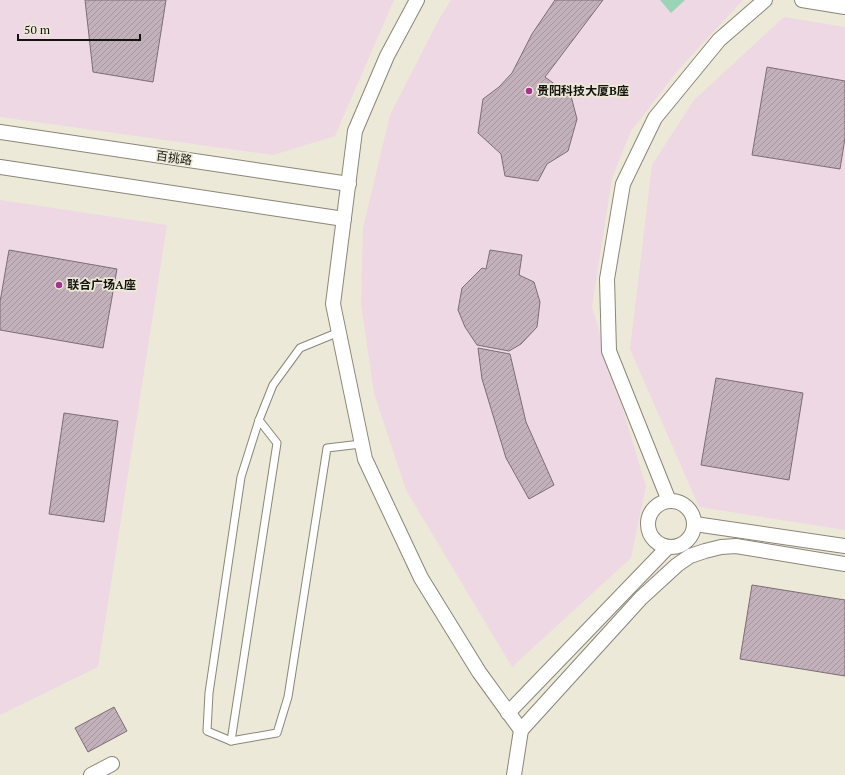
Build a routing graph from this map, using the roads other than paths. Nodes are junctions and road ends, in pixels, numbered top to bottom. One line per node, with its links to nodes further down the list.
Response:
1 (417, 0): 7 (street)
2 (765, 0): 12 (street)
3 (802, 0): 4 (street)
4 (845, 7)
5 (0, 132): 7 (street, 百挑路)
6 (0, 167): 8 (street)
7 (349, 184): 8 (street)
8 (344, 219): 9 (street)
9 (339, 332): 10 (lane); 11 (street)
10 (259, 420): 19 (lane); 19 (lane)
11 (362, 444): 17 (street); 19 (lane)
12 (669, 501): 13 (street); 15 (street)
13 (695, 524): 14 (street); 15 (street)
14 (845, 546)
15 (667, 548): 17 (street)
16 (845, 564): 18 (street)
17 (508, 713): 18 (street)
18 (521, 730): 22 (street)
19 (231, 741)
20 (112, 764): 21 (street)
21 (91, 775)
22 (514, 775)

